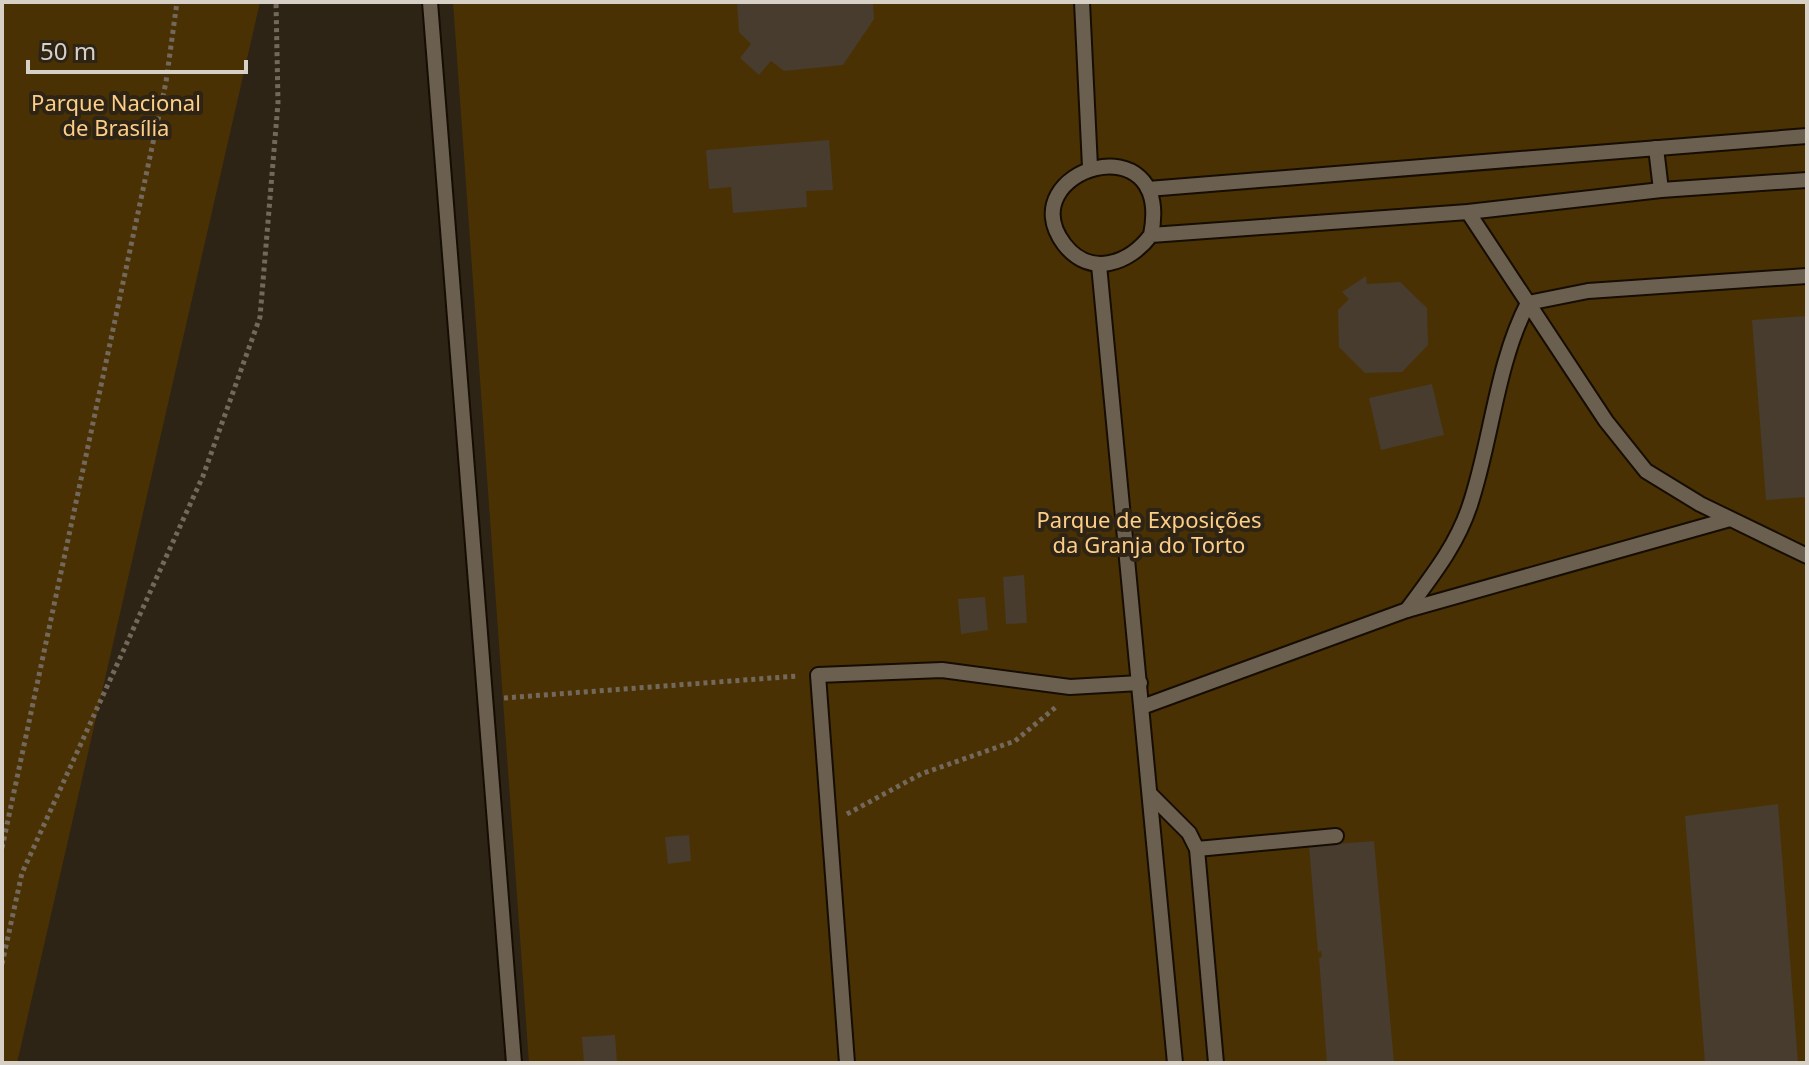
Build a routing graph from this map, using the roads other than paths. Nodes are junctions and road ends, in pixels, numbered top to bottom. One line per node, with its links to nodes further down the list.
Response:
1 (430, 2): 22 (lane)
2 (1082, 2): 5 (lane)
3 (1807, 136): 4 (lane)
4 (1656, 148): 7 (lane); 8 (lane)
5 (1090, 167): 7 (lane); 11 (lane)
6 (1807, 180): 8 (lane)
7 (1148, 189): 10 (lane)
8 (1661, 190): 9 (lane)
9 (1468, 212): 10 (lane); 13 (lane)
10 (1151, 235): 11 (lane)
11 (1099, 265): 17 (lane)
12 (1807, 276): 13 (lane)
13 (1528, 303): 14 (lane); 16 (lane)
14 (1730, 519): 15 (lane); 16 (lane)
15 (1807, 556)
16 (1407, 610): 18 (lane)
17 (1140, 683): 18 (lane); 23 (lane)
18 (1142, 707): 19 (lane)
19 (1151, 795): 21 (lane); 24 (lane)
20 (1336, 836): 21 (lane)
21 (1197, 849): 25 (lane)
22 (514, 1063)
23 (847, 1063)
24 (1175, 1063)
25 (1216, 1063)

